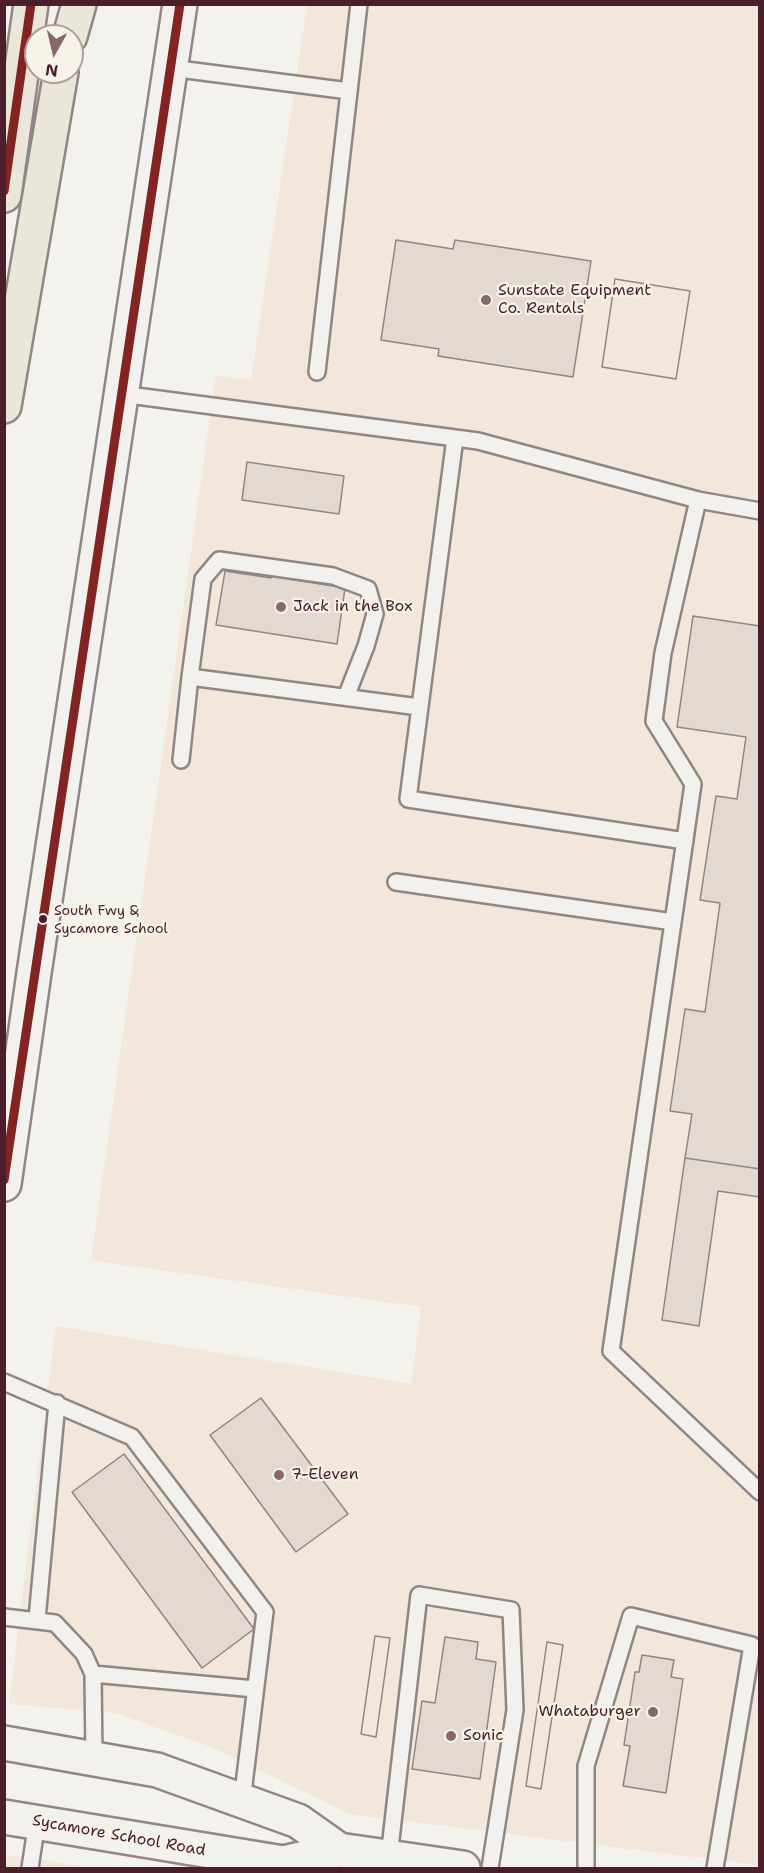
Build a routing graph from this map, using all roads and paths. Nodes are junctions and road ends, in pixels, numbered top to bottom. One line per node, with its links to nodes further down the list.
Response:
1 (31, 4): 9 (highway)
2 (79, 4): 5 (highway)
3 (180, 4): 6 (main road)
4 (359, 4): 8 (lane)
5 (73, 24)
6 (171, 68): 8 (lane); 11 (main road)
7 (60, 84): 12 (highway)
8 (349, 91): 10 (lane)
9 (4, 195)
10 (317, 372)
11 (121, 394): 13 (lane); 23 (main road)
12 (4, 406)
13 (454, 438): 14 (lane); 18 (lane)
14 (698, 500): 15 (lane); 20 (lane)
15 (759, 511)
16 (190, 677): 17 (lane); 17 (lane); 19 (lane)
17 (345, 697): 18 (lane)
18 (419, 707): 20 (lane)
19 (181, 760)
20 (685, 841): 22 (lane)
21 (396, 882): 22 (lane)
22 (673, 922): 26 (lane)
23 (4, 1184)
24 (4, 1382): 25 (lane)
25 (57, 1403): 28 (lane); 30 (lane)
26 (759, 1492)
27 (4, 1617): 28 (lane)
28 (37, 1619): 29 (lane)
29 (93, 1674): 30 (lane); 32 (lane)
30 (255, 1689): 33 (lane)
31 (4, 1743): 32 (main road, Sycamore School Road)
32 (94, 1759): 33 (main road, Sycamore School Road)
33 (242, 1801): 37 (main road, Sycamore School Road)
34 (4, 1817): 35 (main road, Sycamore School Road)
35 (37, 1822): 38 (main road, Sycamore School Road); 39 (lane)
36 (389, 1857): 37 (main road, Sycamore School Road); 40 (main road, Sycamore School Road); 41 (lane)
37 (336, 1859): 38 (main road, Sycamore School Road)
38 (231, 1862)
39 (30, 1869)
40 (463, 1869)
41 (490, 1869)
42 (586, 1869): 43 (lane)
43 (715, 1869)

